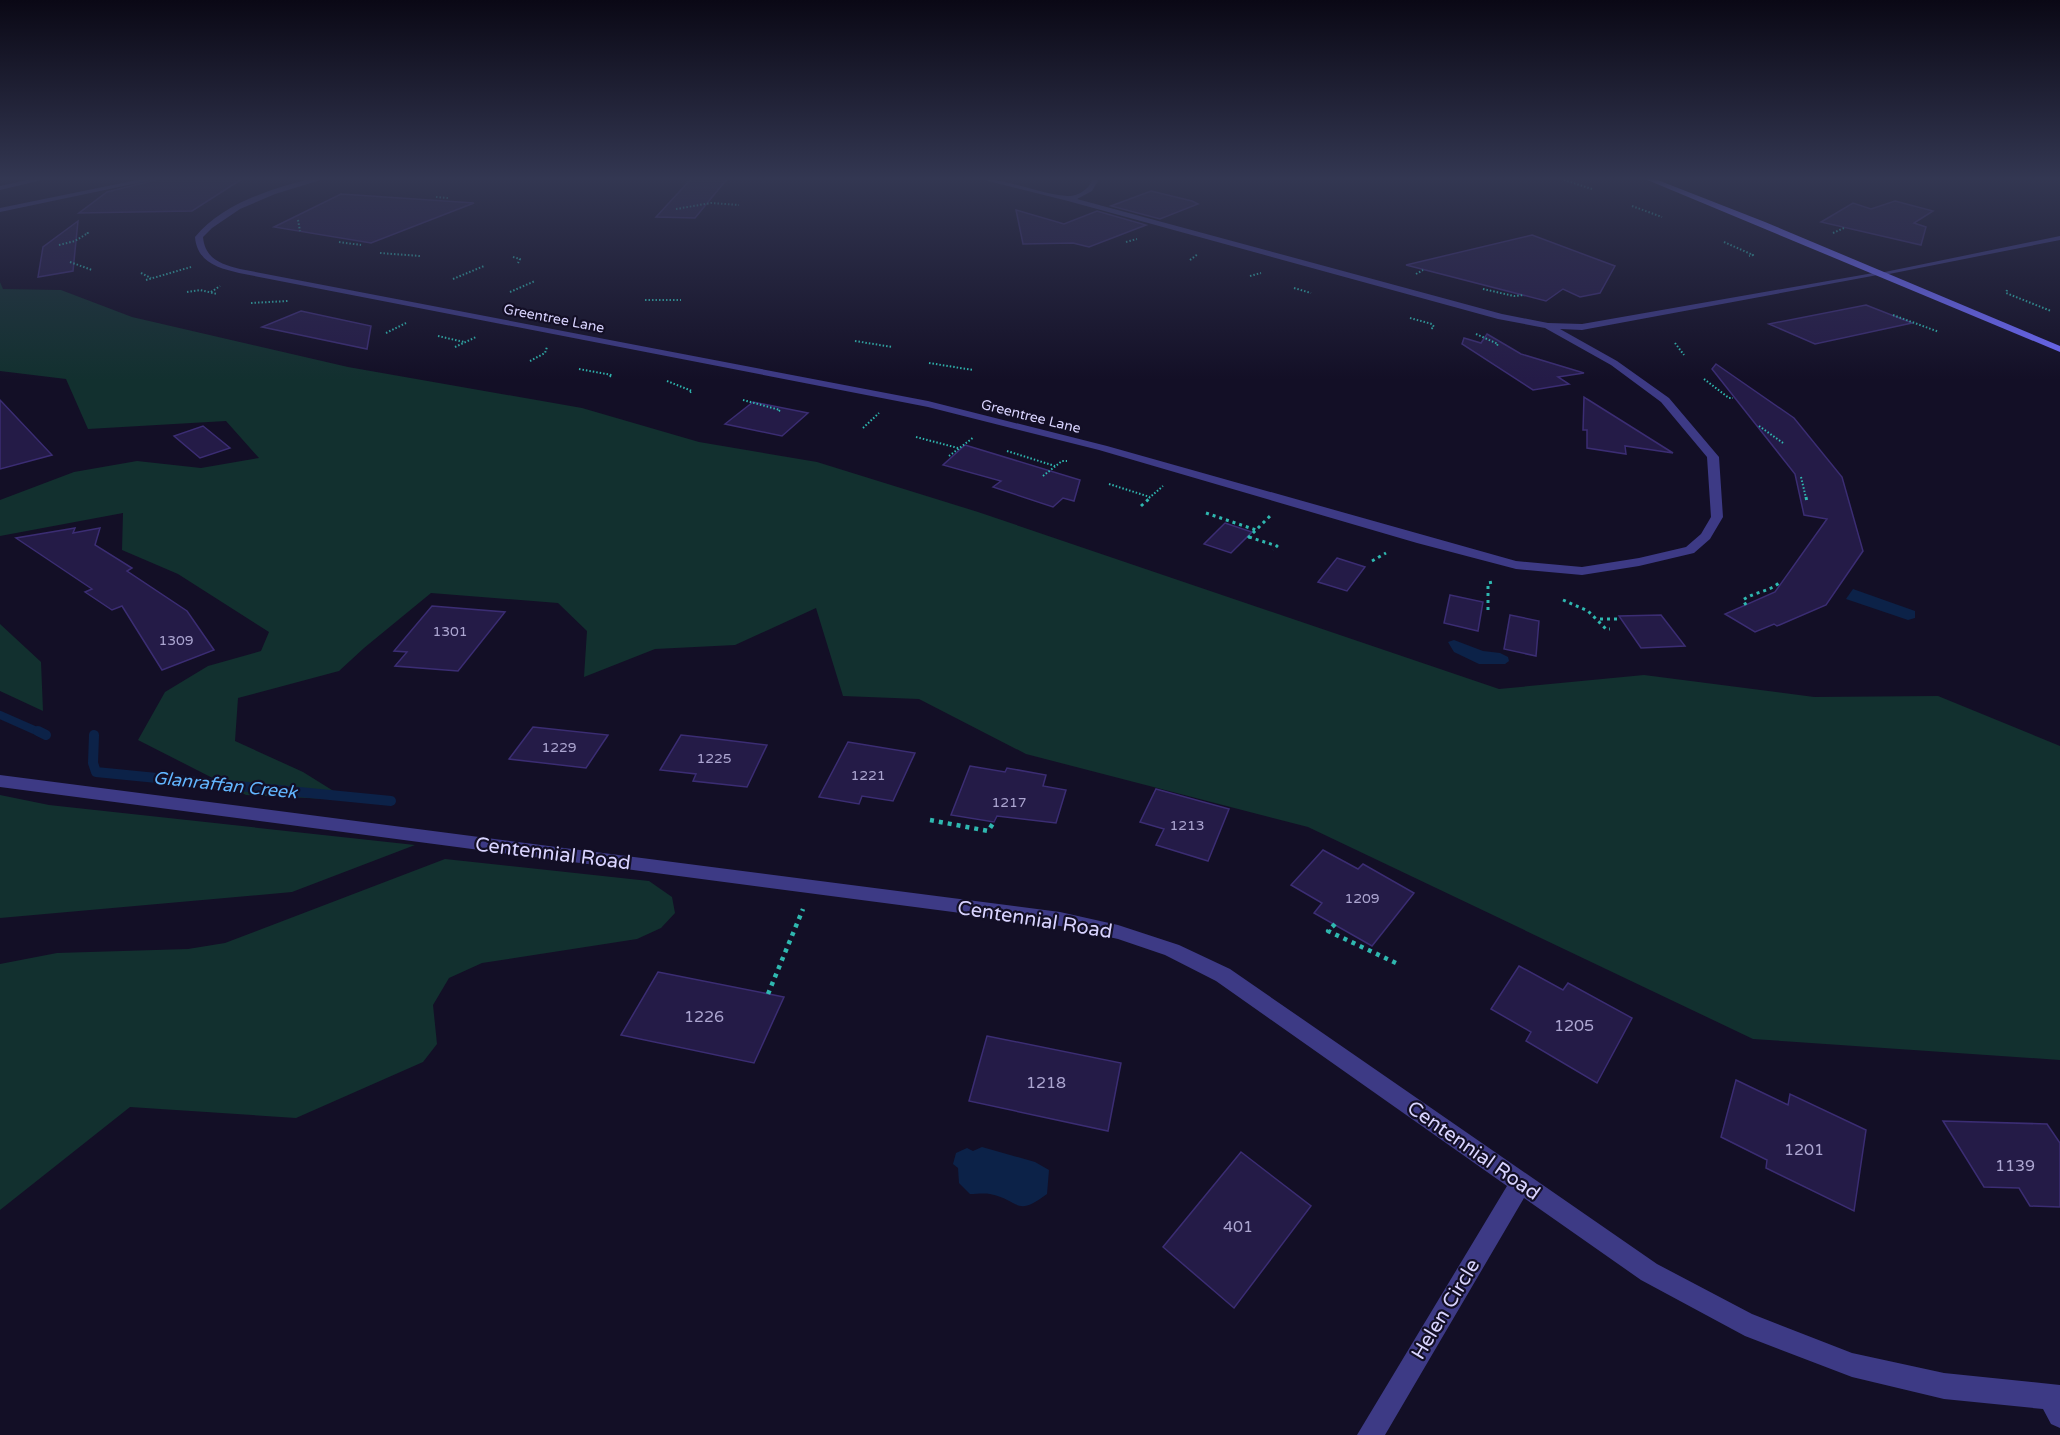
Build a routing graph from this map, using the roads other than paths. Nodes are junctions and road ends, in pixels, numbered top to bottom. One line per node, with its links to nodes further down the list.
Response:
1 (200, 246): 6 (street, Greentree Lane)
2 (1242, 246): 6 (street)
3 (1813, 246): 5 (main road)
4 (2020, 246): 5 (street)
5 (1879, 274): 6 (street); 7 (main road)
6 (1548, 326)
7 (2060, 349)
8 (0, 781): 9 (street, Centennial Road)
9 (1521, 1183): 10 (street, Centennial Road); 11 (street, Helen Circle)
10 (2057, 1404)
11 (1370, 1435)

